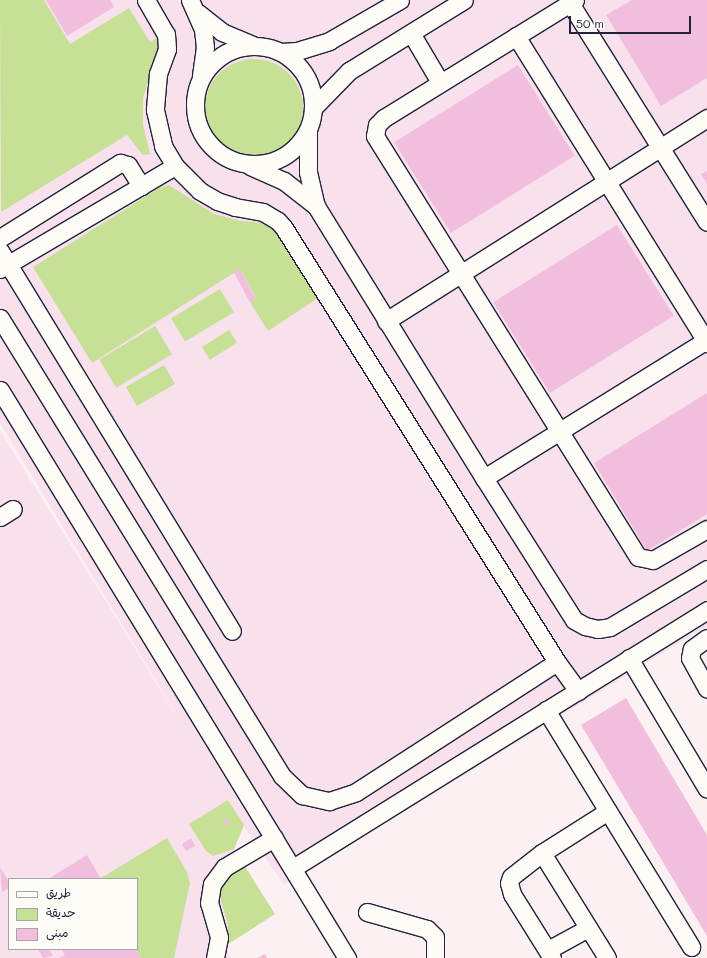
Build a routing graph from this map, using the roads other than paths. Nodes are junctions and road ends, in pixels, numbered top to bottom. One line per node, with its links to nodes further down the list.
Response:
1 (146, 0): 17 (street)
2 (400, 0): 9 (street)
3 (464, 0): 6 (street)
4 (573, 1): 7 (street); 15 (street)
5 (194, 6): 8 (street); 10 (street)
6 (411, 33): 11 (street); 12 (street)
7 (516, 36): 11 (street); 18 (street)
8 (252, 45): 9 (street); 10 (street)
9 (281, 52): 12 (street)
10 (199, 81): 16 (street)
11 (440, 82): 24 (street)
12 (313, 108): 14 (street)
13 (707, 118): 15 (street)
14 (308, 130): 16 (street); 20 (street)
15 (660, 147): 18 (street); 21 (street)
16 (246, 165): 20 (street)
17 (175, 166): 19 (street); 37 (street)
18 (605, 182): 24 (street); 27 (street)
19 (141, 186): 22 (street); 23 (street)
20 (316, 206): 26 (street)
21 (707, 222)
22 (0, 238)
23 (3, 261): 34 (street)
24 (460, 274): 26 (street); 29 (street)
25 (0, 318): 37 (street)
26 (386, 321): 30 (street)
27 (707, 342): 29 (street)
28 (0, 390): 43 (street)
29 (559, 431): 30 (street); 31 (street)
30 (484, 478): 32 (street)
31 (707, 529)
32 (707, 569)
33 (707, 610): 36 (street)
34 (232, 631)
35 (707, 638): 38 (street)
36 (629, 658): 39 (street); 41 (street)
37 (557, 662): 39 (street)
38 (707, 689)
39 (578, 691): 40 (street)
40 (546, 710): 42 (street); 45 (street)
41 (707, 788)
42 (608, 811): 44 (street); 48 (street)
43 (274, 838): 45 (street); 50 (street)
44 (542, 853): 47 (street); 49 (street)
45 (293, 868): 51 (street)
46 (367, 912): 52 (street)
47 (588, 928): 49 (street); 53 (street)
48 (690, 947)
49 (550, 954)
50 (215, 958)
51 (347, 958)
52 (435, 958)
53 (607, 958)

